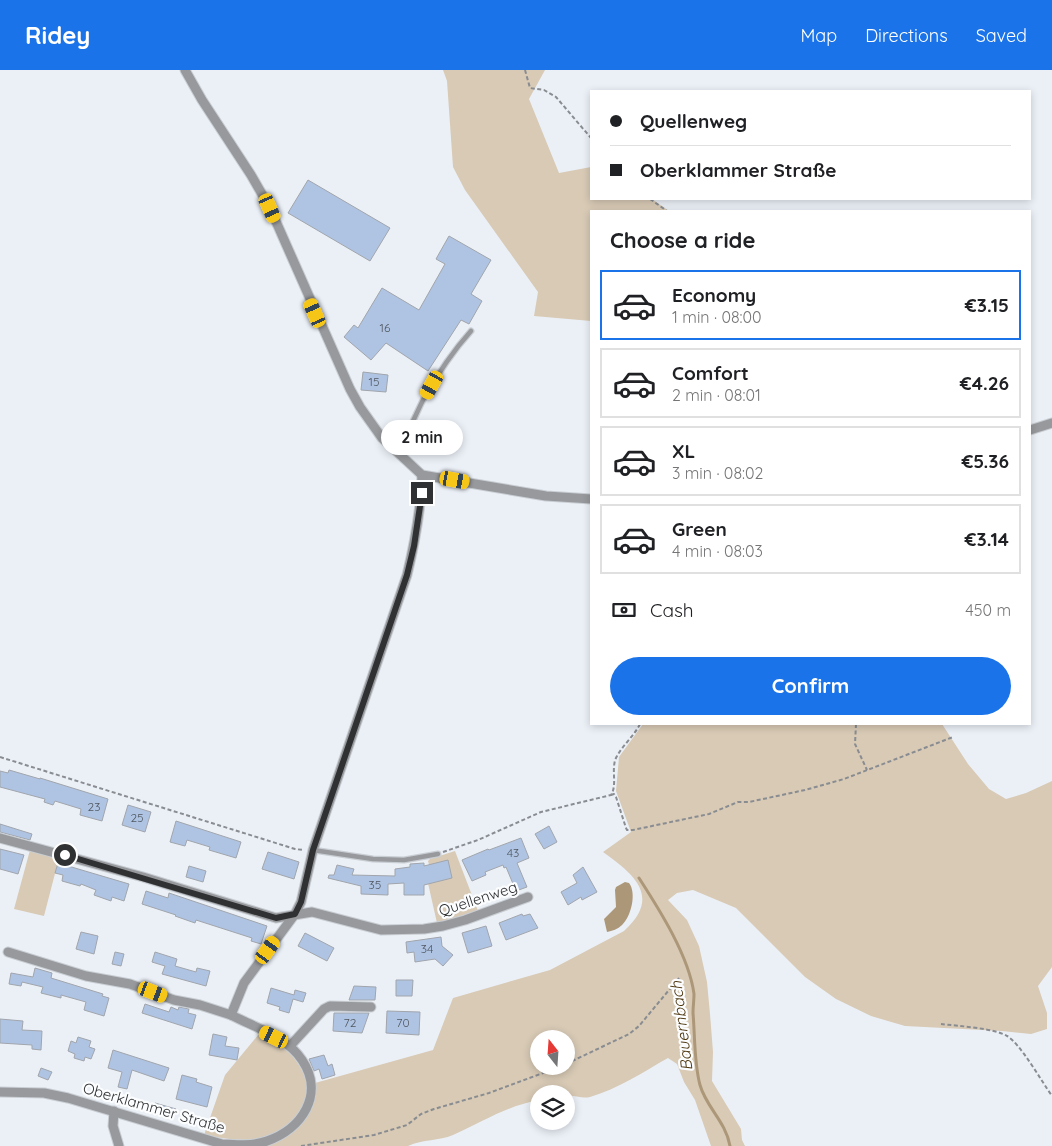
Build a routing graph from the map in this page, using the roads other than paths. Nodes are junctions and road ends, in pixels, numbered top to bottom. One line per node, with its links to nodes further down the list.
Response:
1 (185, 70): 5 (street)
2 (471, 331): 5 (lane)
3 (1052, 423): 4 (street)
4 (1031, 430)
5 (394, 450): 6 (street)
6 (422, 475): 7 (street); 9 (street)
7 (590, 499)
8 (0, 838): 12 (street, Quellenweg)
9 (313, 850): 10 (lane); 12 (street)
10 (438, 854)
11 (528, 898): 12 (street, Quellenweg)
12 (295, 914): 15 (street)
13 (8, 952): 15 (street, Oberklammer Straße)
14 (371, 1007): 16 (street)
15 (231, 1015): 16 (street, Oberklammer Straße)
16 (290, 1046): 18 (street, Oberklammer Straße)
17 (0, 1092): 18 (street, Oberklammer Straße)
18 (114, 1111): 19 (street)
19 (119, 1146)

